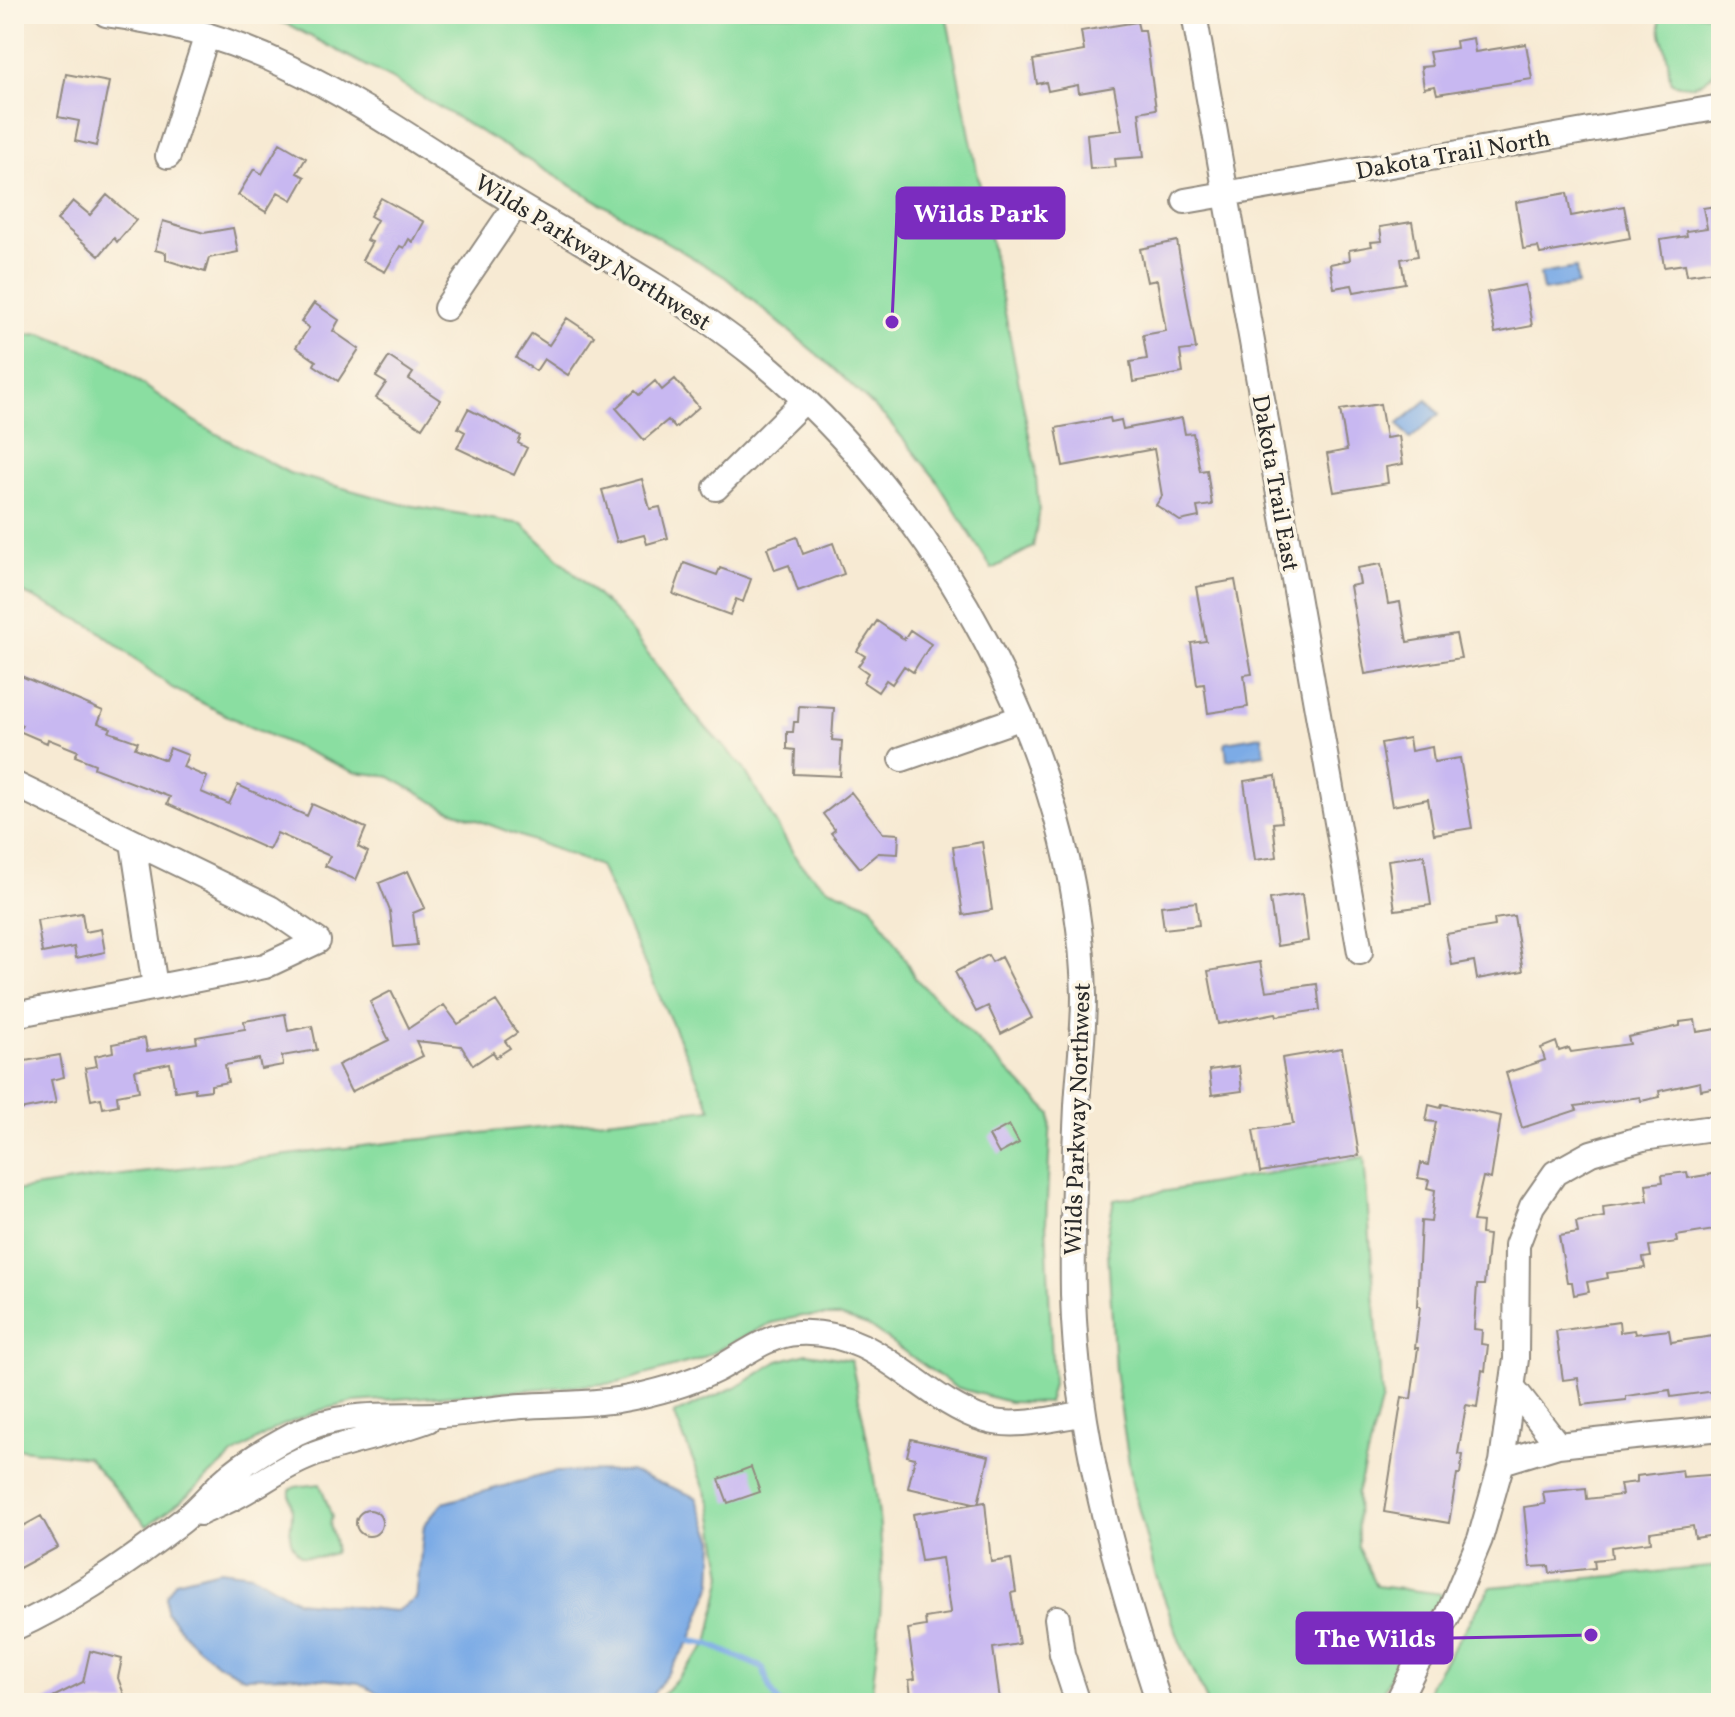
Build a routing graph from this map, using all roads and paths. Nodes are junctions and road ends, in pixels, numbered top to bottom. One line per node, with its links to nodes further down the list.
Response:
1 (106, 14): 3 (street, Wilds Parkway Northwest)
2 (1194, 14): 6 (street, Dakota Trail East)
3 (207, 35): 5 (street); 8 (street, Wilds Parkway Northwest)
4 (1721, 107): 6 (street, Dakota Trail North)
5 (168, 156)
6 (1225, 195): 7 (street, Dakota Trail North); 16 (street, Dakota Trail East)
7 (1185, 201)
8 (516, 205): 9 (street); 10 (street, Wilds Parkway Northwest)
9 (446, 308)
10 (804, 401): 11 (street); 12 (street, Wilds Parkway Northwest)
11 (716, 488)
12 (1020, 718): 13 (street); 21 (street, Wilds Parkway Northwest)
13 (902, 759)
14 (14, 784): 15 (street)
15 (133, 842): 17 (street); 17 (street)
16 (1360, 952)
17 (155, 987): 18 (street)
18 (14, 1015)
19 (1721, 1129): 20 (street)
20 (1512, 1386): 23 (street); 24 (street)
21 (1082, 1414): 26 (street); 28 (street, Wilds Parkway Northwest)
22 (1721, 1428): 23 (street)
23 (1558, 1445): 24 (street)
24 (1502, 1462): 29 (street)
25 (1057, 1618): 27 (street)
26 (14, 1628)
27 (1078, 1703)
28 (1159, 1703)
29 (1397, 1703)

